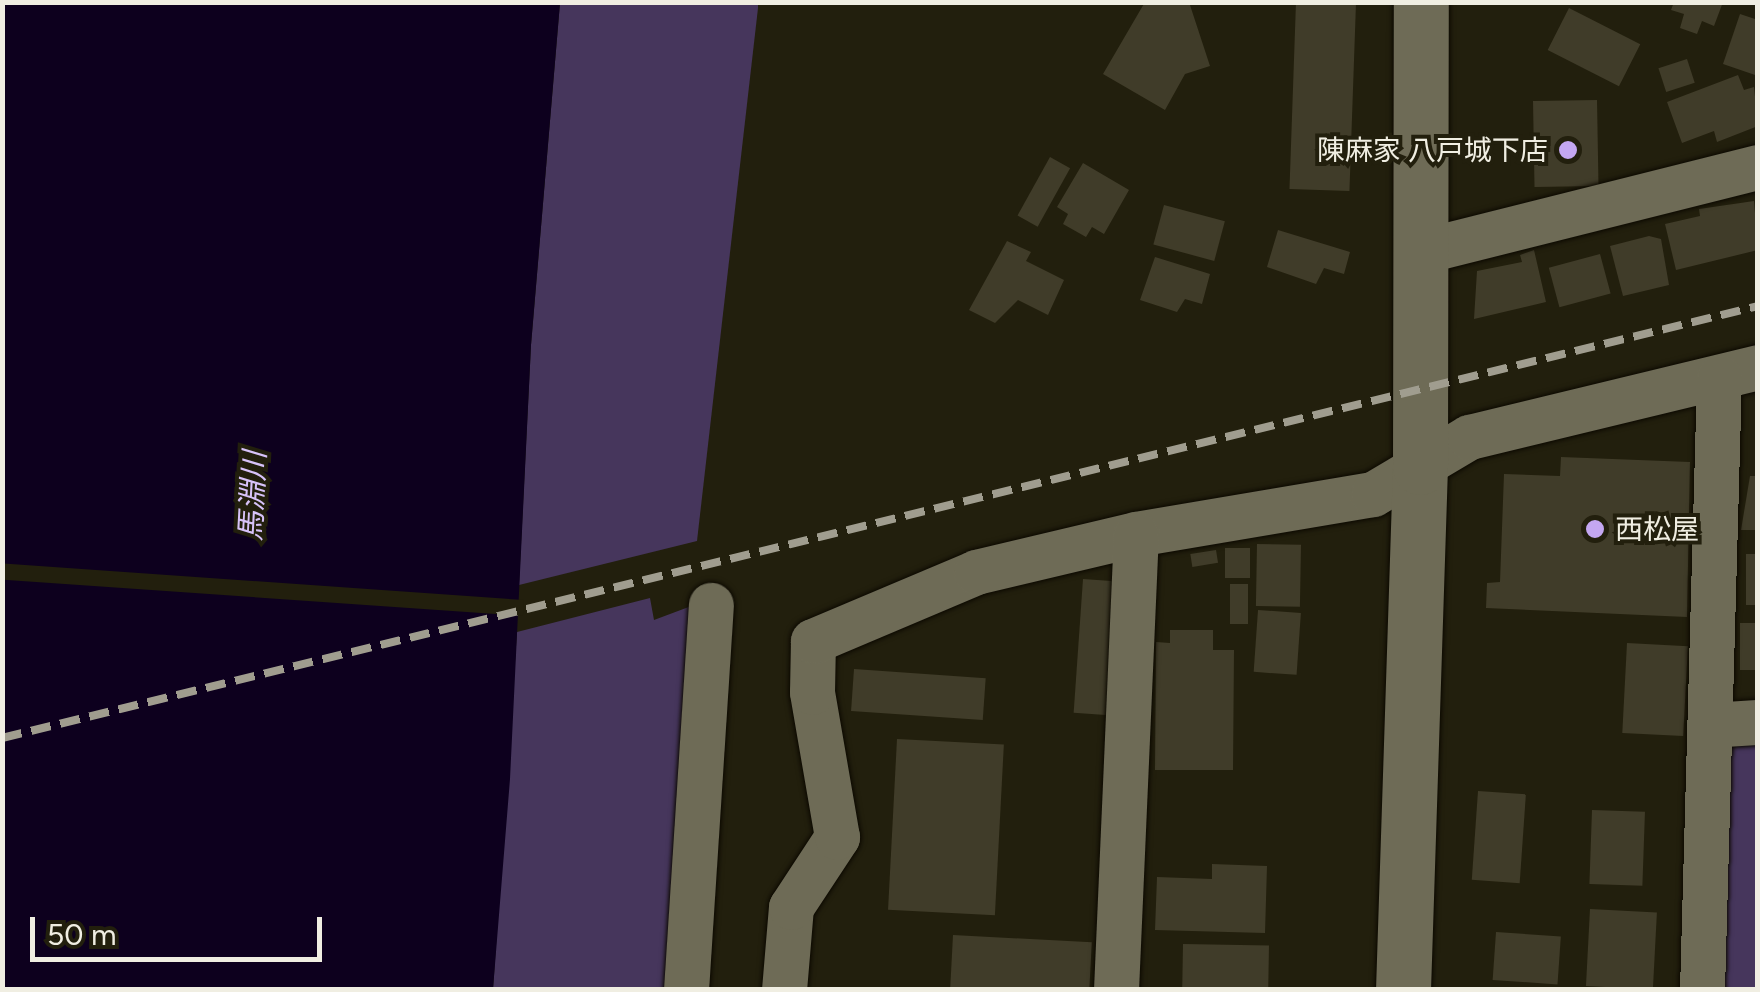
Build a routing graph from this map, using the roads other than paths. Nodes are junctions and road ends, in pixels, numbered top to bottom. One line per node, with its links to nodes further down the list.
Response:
1 (1421, 2): 3 (street)
2 (1758, 167): 3 (street)
3 (1419, 252): 5 (street)
4 (1738, 372): 5 (street); 9 (street)
5 (1420, 467): 6 (street); 13 (street)
6 (1136, 534): 11 (street); 12 (street)
7 (711, 605): 10 (street)
8 (1758, 722): 9 (street)
9 (1710, 725): 14 (street)
10 (686, 990)
11 (784, 990)
12 (1116, 990)
13 (1403, 990)
14 (1702, 990)

